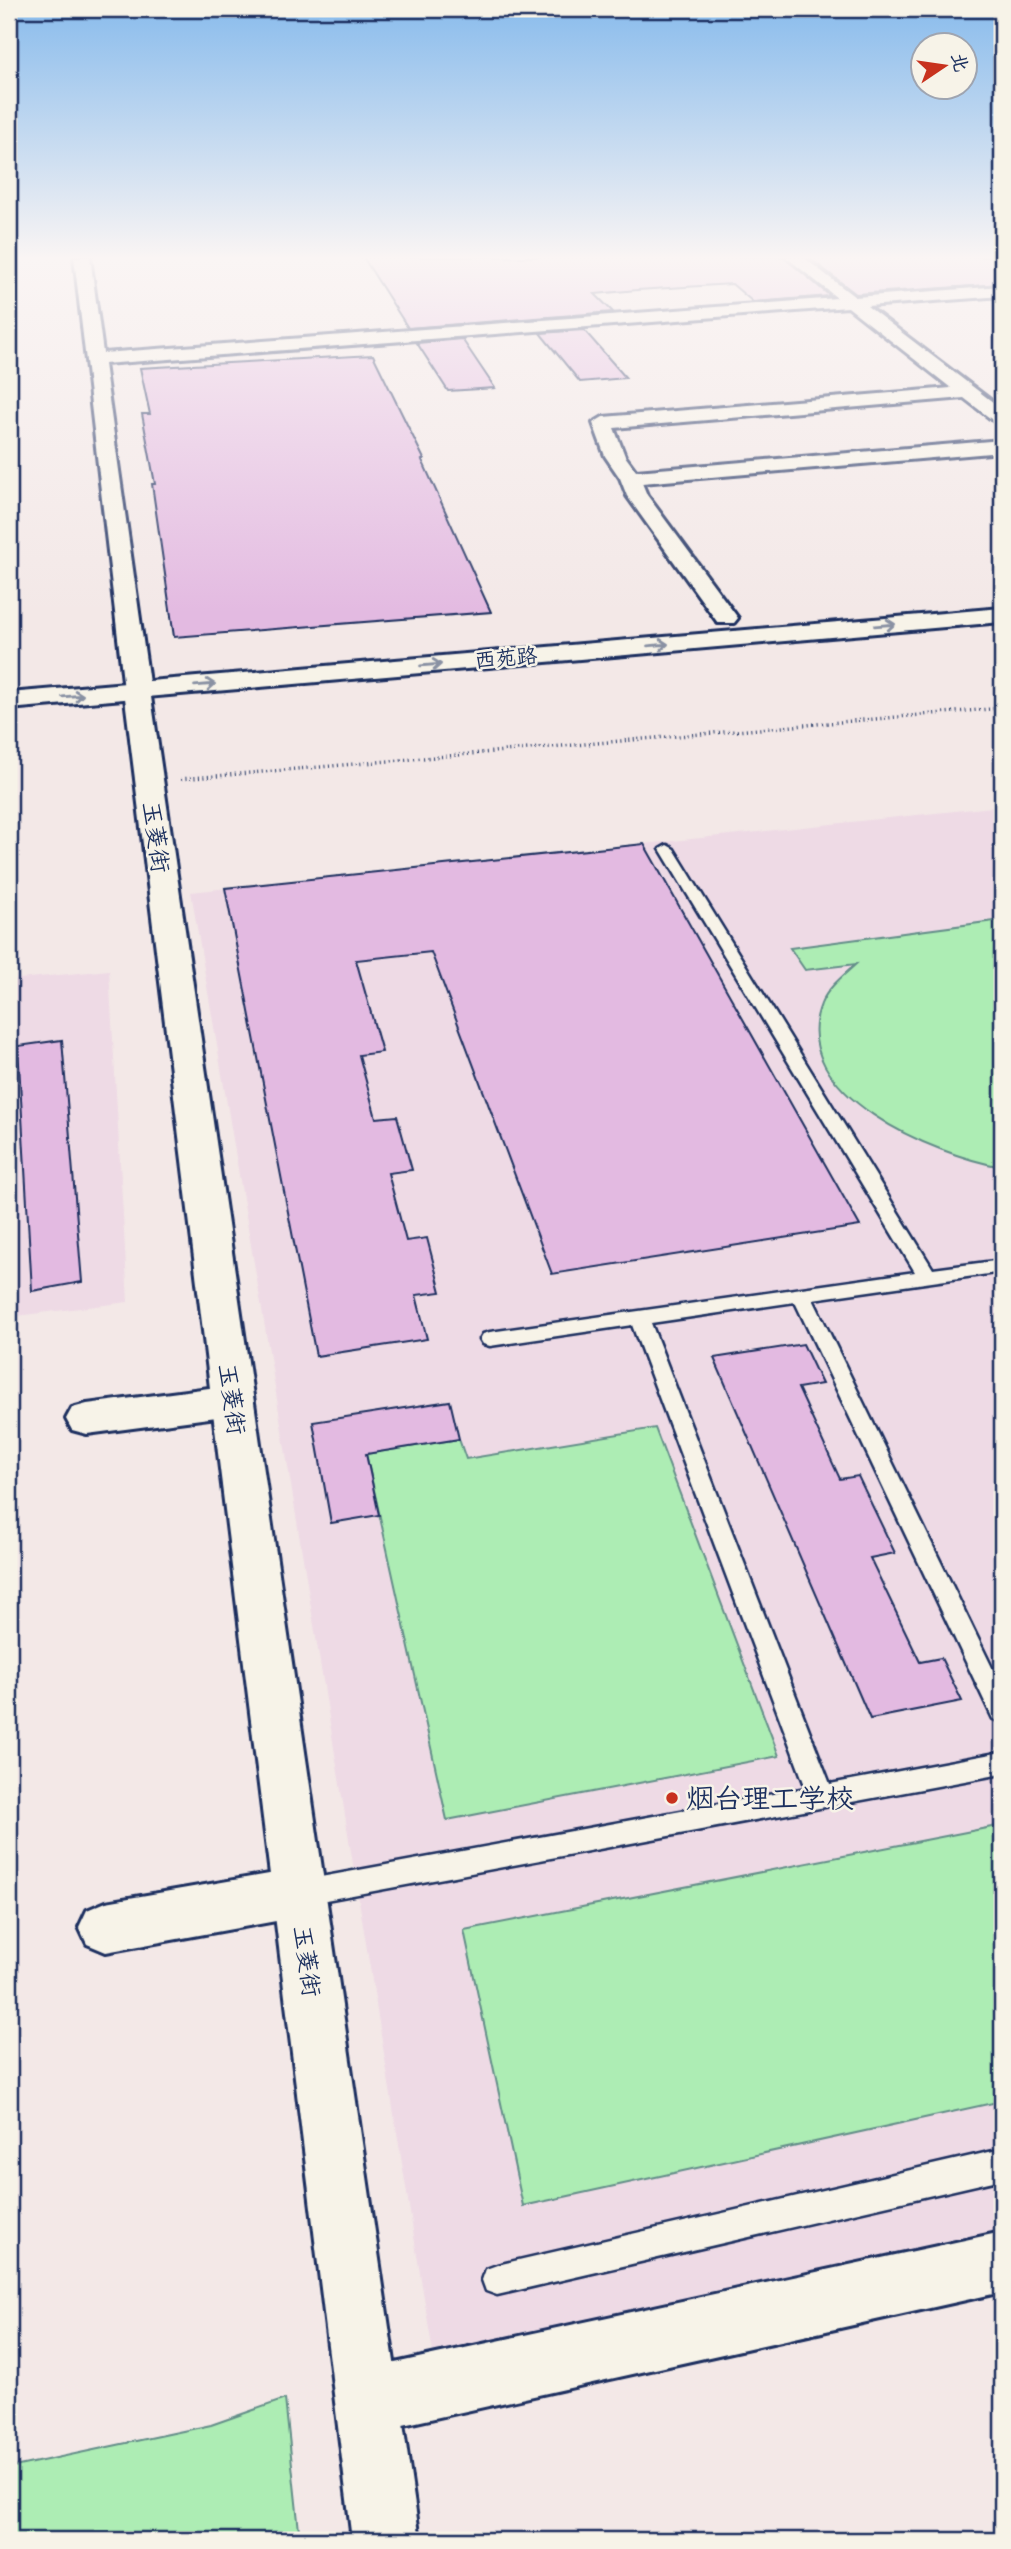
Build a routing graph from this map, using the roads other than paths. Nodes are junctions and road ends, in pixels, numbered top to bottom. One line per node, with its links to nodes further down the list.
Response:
1 (97, 376): 11 (street, 玉菱街)
2 (947, 376): 3 (street)
3 (968, 392): 4 (street); 6 (street)
4 (1002, 418)
5 (1002, 446): 6 (street)
6 (630, 478): 9 (street)
7 (1002, 594): 9 (street, 西苑路)
8 (1002, 615): 11 (street, 西苑路, one-way to 8)
9 (726, 618): 11 (street, 西苑路)
10 (9, 680): 11 (street, 西苑路)
11 (135, 680): 12 (street, 西苑路, one-way to 11); 19 (street, 玉菱街)
12 (9, 701)
13 (667, 849): 15 (lane)
14 (1002, 1266): 15 (lane)
15 (928, 1277): 16 (lane)
16 (801, 1294): 17 (lane); 21 (lane)
17 (639, 1317): 18 (lane); 23 (lane)
18 (490, 1339)
19 (232, 1400): 20 (street); 24 (street, 玉菱街)
20 (87, 1419)
21 (1002, 1712)
22 (1002, 1763): 23 (lane)
23 (822, 1796): 24 (lane)
24 (298, 1893): 25 (street); 29 (street, 玉菱街)
25 (106, 1927)
26 (1002, 2164): 28 (lane)
27 (1002, 2262): 29 (street)
28 (497, 2280)
29 (367, 2401): 30 (street, 玉菱街)
30 (386, 2540)

